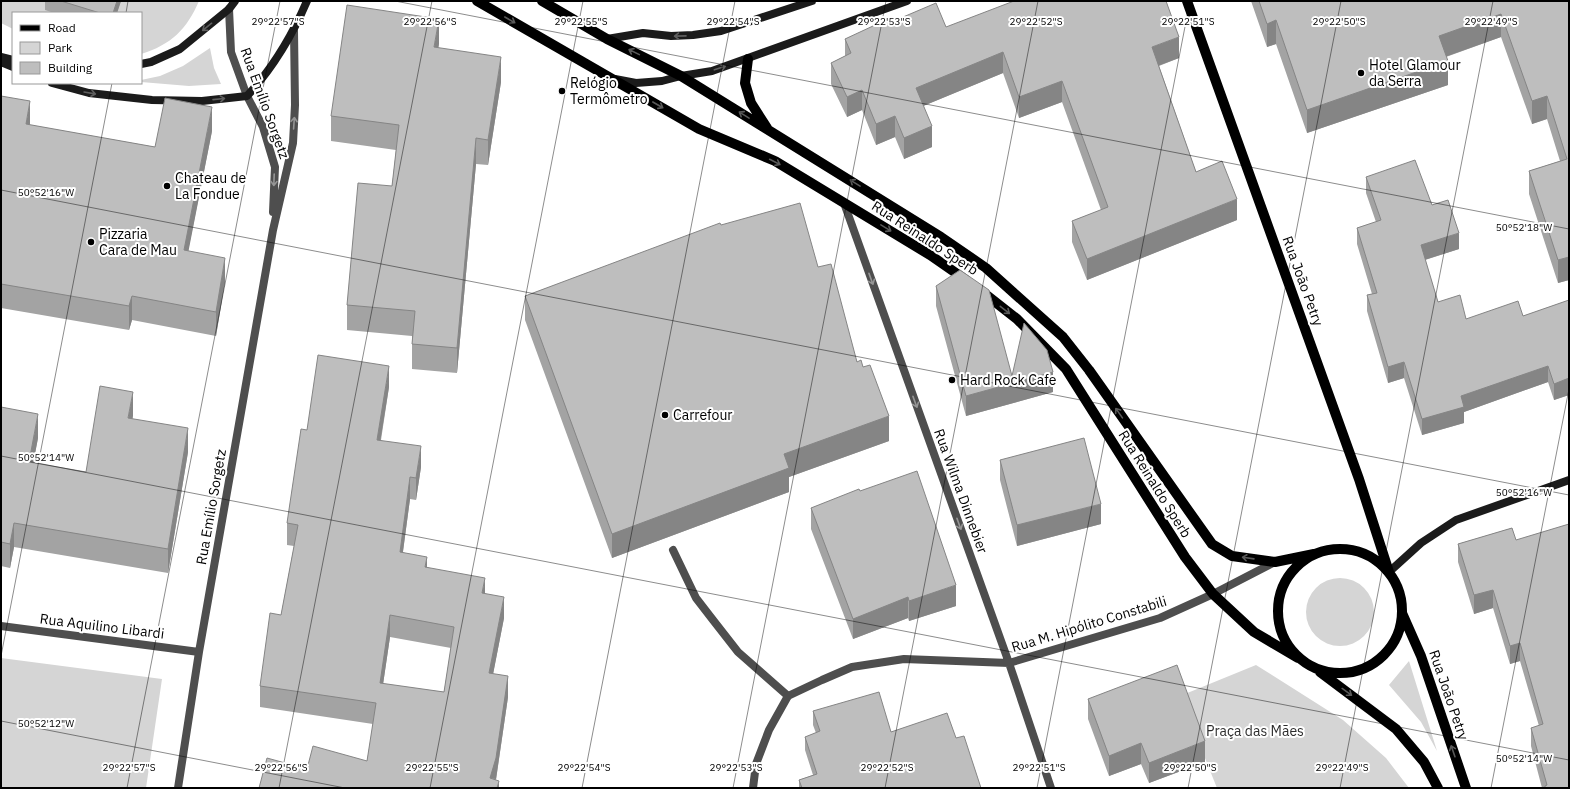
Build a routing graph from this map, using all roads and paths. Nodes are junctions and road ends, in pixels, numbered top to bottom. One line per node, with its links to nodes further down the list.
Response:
1 (235, 1): 8 (main road)
2 (307, 1): 9 (main road)
3 (477, 1): 18 (main road, Rua Reinaldo Sperb, one-way to 18)
4 (542, 1): 10 (main road, Rua Reinaldo Sperb)
5 (812, 1): 10 (main road, one-way to 10)
6 (907, 1): 12 (main road)
7 (1187, 1): 28 (main road, Rua João Petry)
8 (229, 9): 15 (main road, one-way to 15); 20 (street, Rua Emílio Sorgetz)
9 (294, 31): 20 (main road); 23 (street, Rua Emílio Sorgetz, one-way to 9)
10 (607, 39): 17 (main road, Rua Reinaldo Sperb, one-way to 10)
11 (1, 57): 13 (main road)
12 (748, 59): 17 (main road, one-way to 12); 21 (main road)
13 (12, 60)
14 (1, 62): 16 (main road)
15 (142, 64)
16 (12, 68)
17 (681, 76): 18 (main road); 21 (main road, Rua Reinaldo Sperb, one-way to 17)
18 (612, 78): 22 (main road, Rua Reinaldo Sperb, one-way to 22)
19 (56, 84): 20 (main road, one-way to 20)
20 (247, 96): 23 (street, Rua Emílio Sorgetz, one-way to 23)
21 (768, 129): 27 (main road, Rua Reinaldo Sperb, one-way to 21)
22 (844, 203): 29 (main road, Rua Reinaldo Sperb, one-way to 29); 34 (street, Rua Wilma Dinnebier, one-way to 34)
23 (273, 230): 32 (street, Rua Emílio Sorgetz)
24 (1569, 480): 28 (main road)
25 (673, 550): 36 (street)
26 (1314, 554): 27 (main road, Rua Reinaldo Sperb); 28 (main road); 33 (main road)
27 (1275, 562): 29 (street, Rua M. Hipólito Constabili)
28 (1389, 572): 30 (main road)
29 (1213, 594): 33 (main road, Rua Reinaldo Sperb); 34 (street, Rua M. Hipólito Constabili)
30 (1402, 613): 35 (main road); 41 (main road, Rua João Petry, one-way to 30)
31 (1, 626): 32 (street, Rua Aquilino Libardi)
32 (199, 652): 37 (street, Rua Emílio Sorgetz)
33 (1298, 658): 35 (main road)
34 (1009, 663): 36 (street, Rua M. Hipólito Constabili); 39 (street, Rua Wilma Dinnebier)
35 (1315, 669): 40 (main road, one-way to 40)
36 (788, 696): 38 (street)
37 (178, 788)
38 (753, 788)
39 (1052, 788)
40 (1438, 788)
41 (1466, 788)

